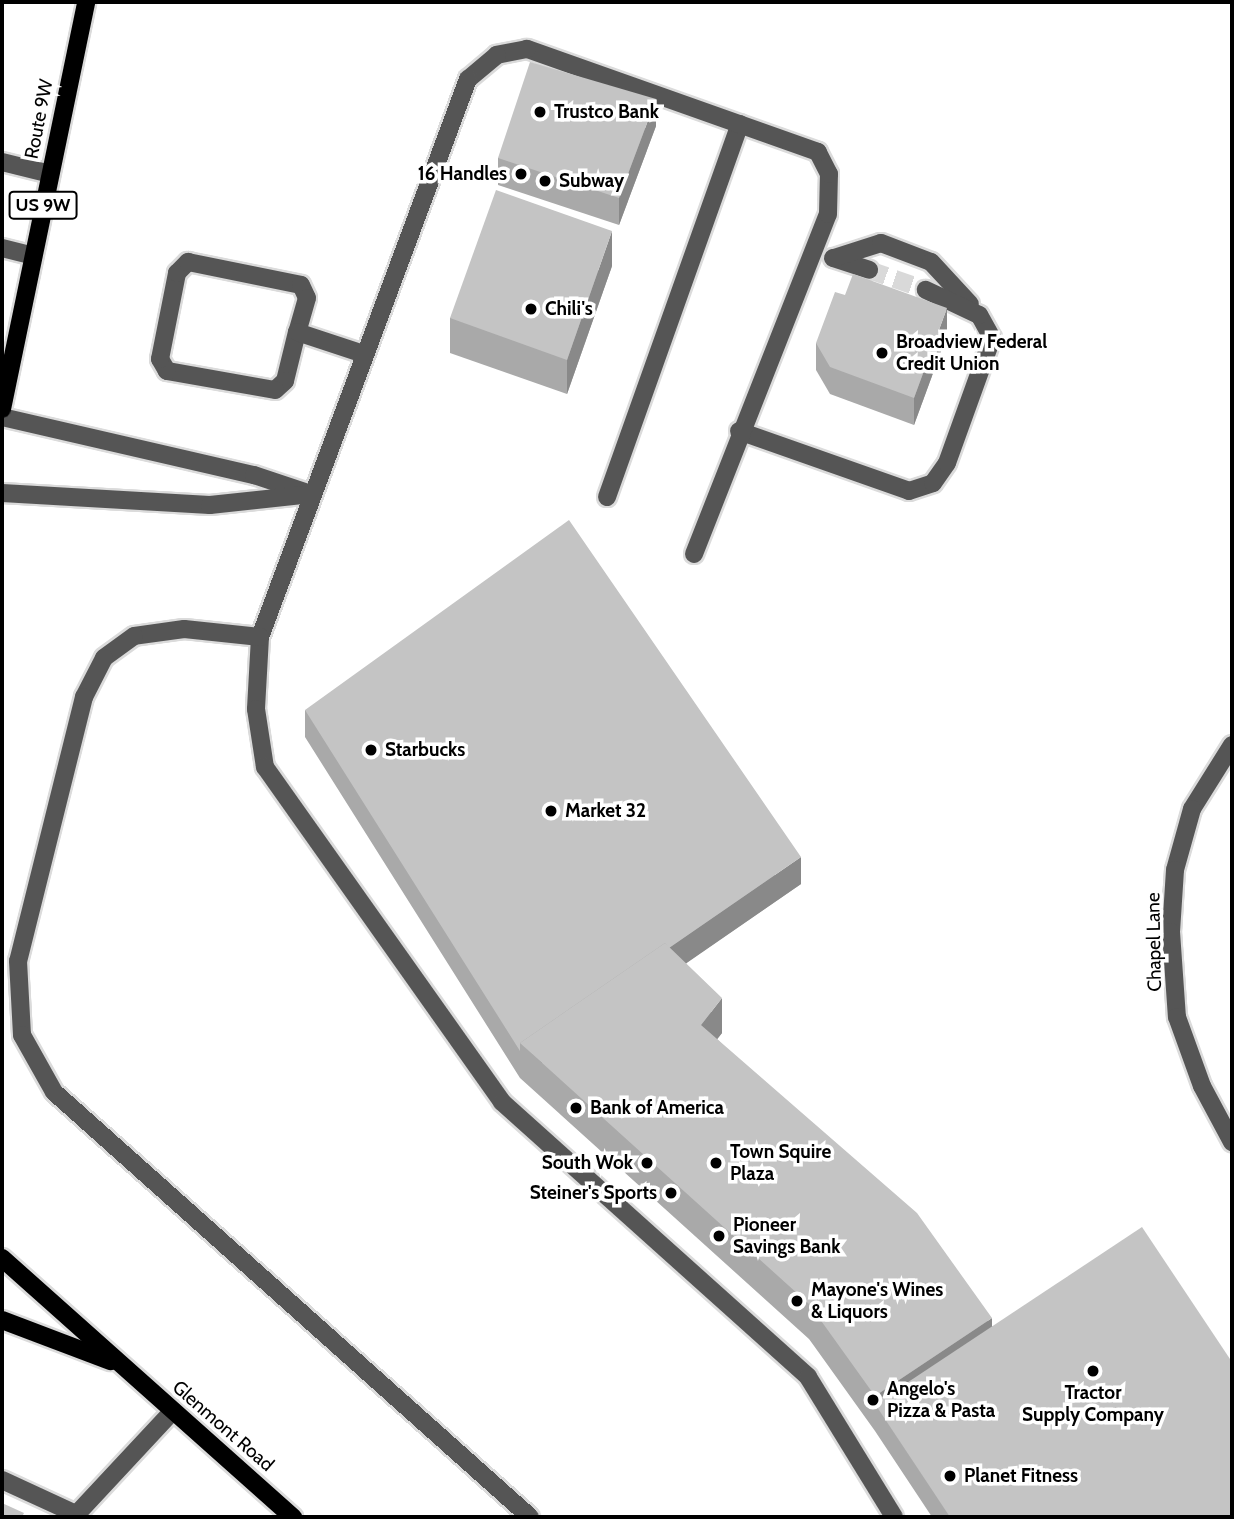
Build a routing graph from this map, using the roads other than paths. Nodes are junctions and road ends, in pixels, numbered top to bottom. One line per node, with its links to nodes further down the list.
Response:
1 (86, 2): 4 (main road, Route 9W / US 9W)
2 (740, 124): 6 (street); 13 (street); 19 (street)
3 (2, 162): 4 (street)
4 (50, 174): 7 (main road, Route 9W / US 9W)
5 (2, 248): 7 (street)
6 (812, 251): 8 (street); 16 (street)
7 (33, 256): 14 (main road, Route 9W / US 9W)
8 (834, 258): 9 (street); 11 (street)
9 (869, 270)
10 (926, 289): 11 (street)
11 (979, 315): 16 (street)
12 (297, 332): 12 (street); 13 (street)
13 (364, 354): 18 (street)
14 (2, 410)
15 (2, 417): 18 (street)
16 (739, 431): 20 (street)
17 (2, 494): 18 (street)
18 (311, 494): 21 (street)
19 (607, 496)
20 (694, 554)
21 (260, 637): 31 (street); 32 (street)
22 (1232, 745): 23 (street, Chapel Lane)
23 (1232, 1142)
24 (2, 1258): 26 (main road, Glenmont Road)
25 (2, 1320): 26 (main road, Glenmont Road)
26 (125, 1367): 27 (main road, Glenmont Road)
27 (173, 1411): 29 (street); 30 (main road, Glenmont Road)
28 (2, 1480): 29 (street)
29 (75, 1516)
30 (293, 1517)
31 (530, 1517)
32 (894, 1517)

